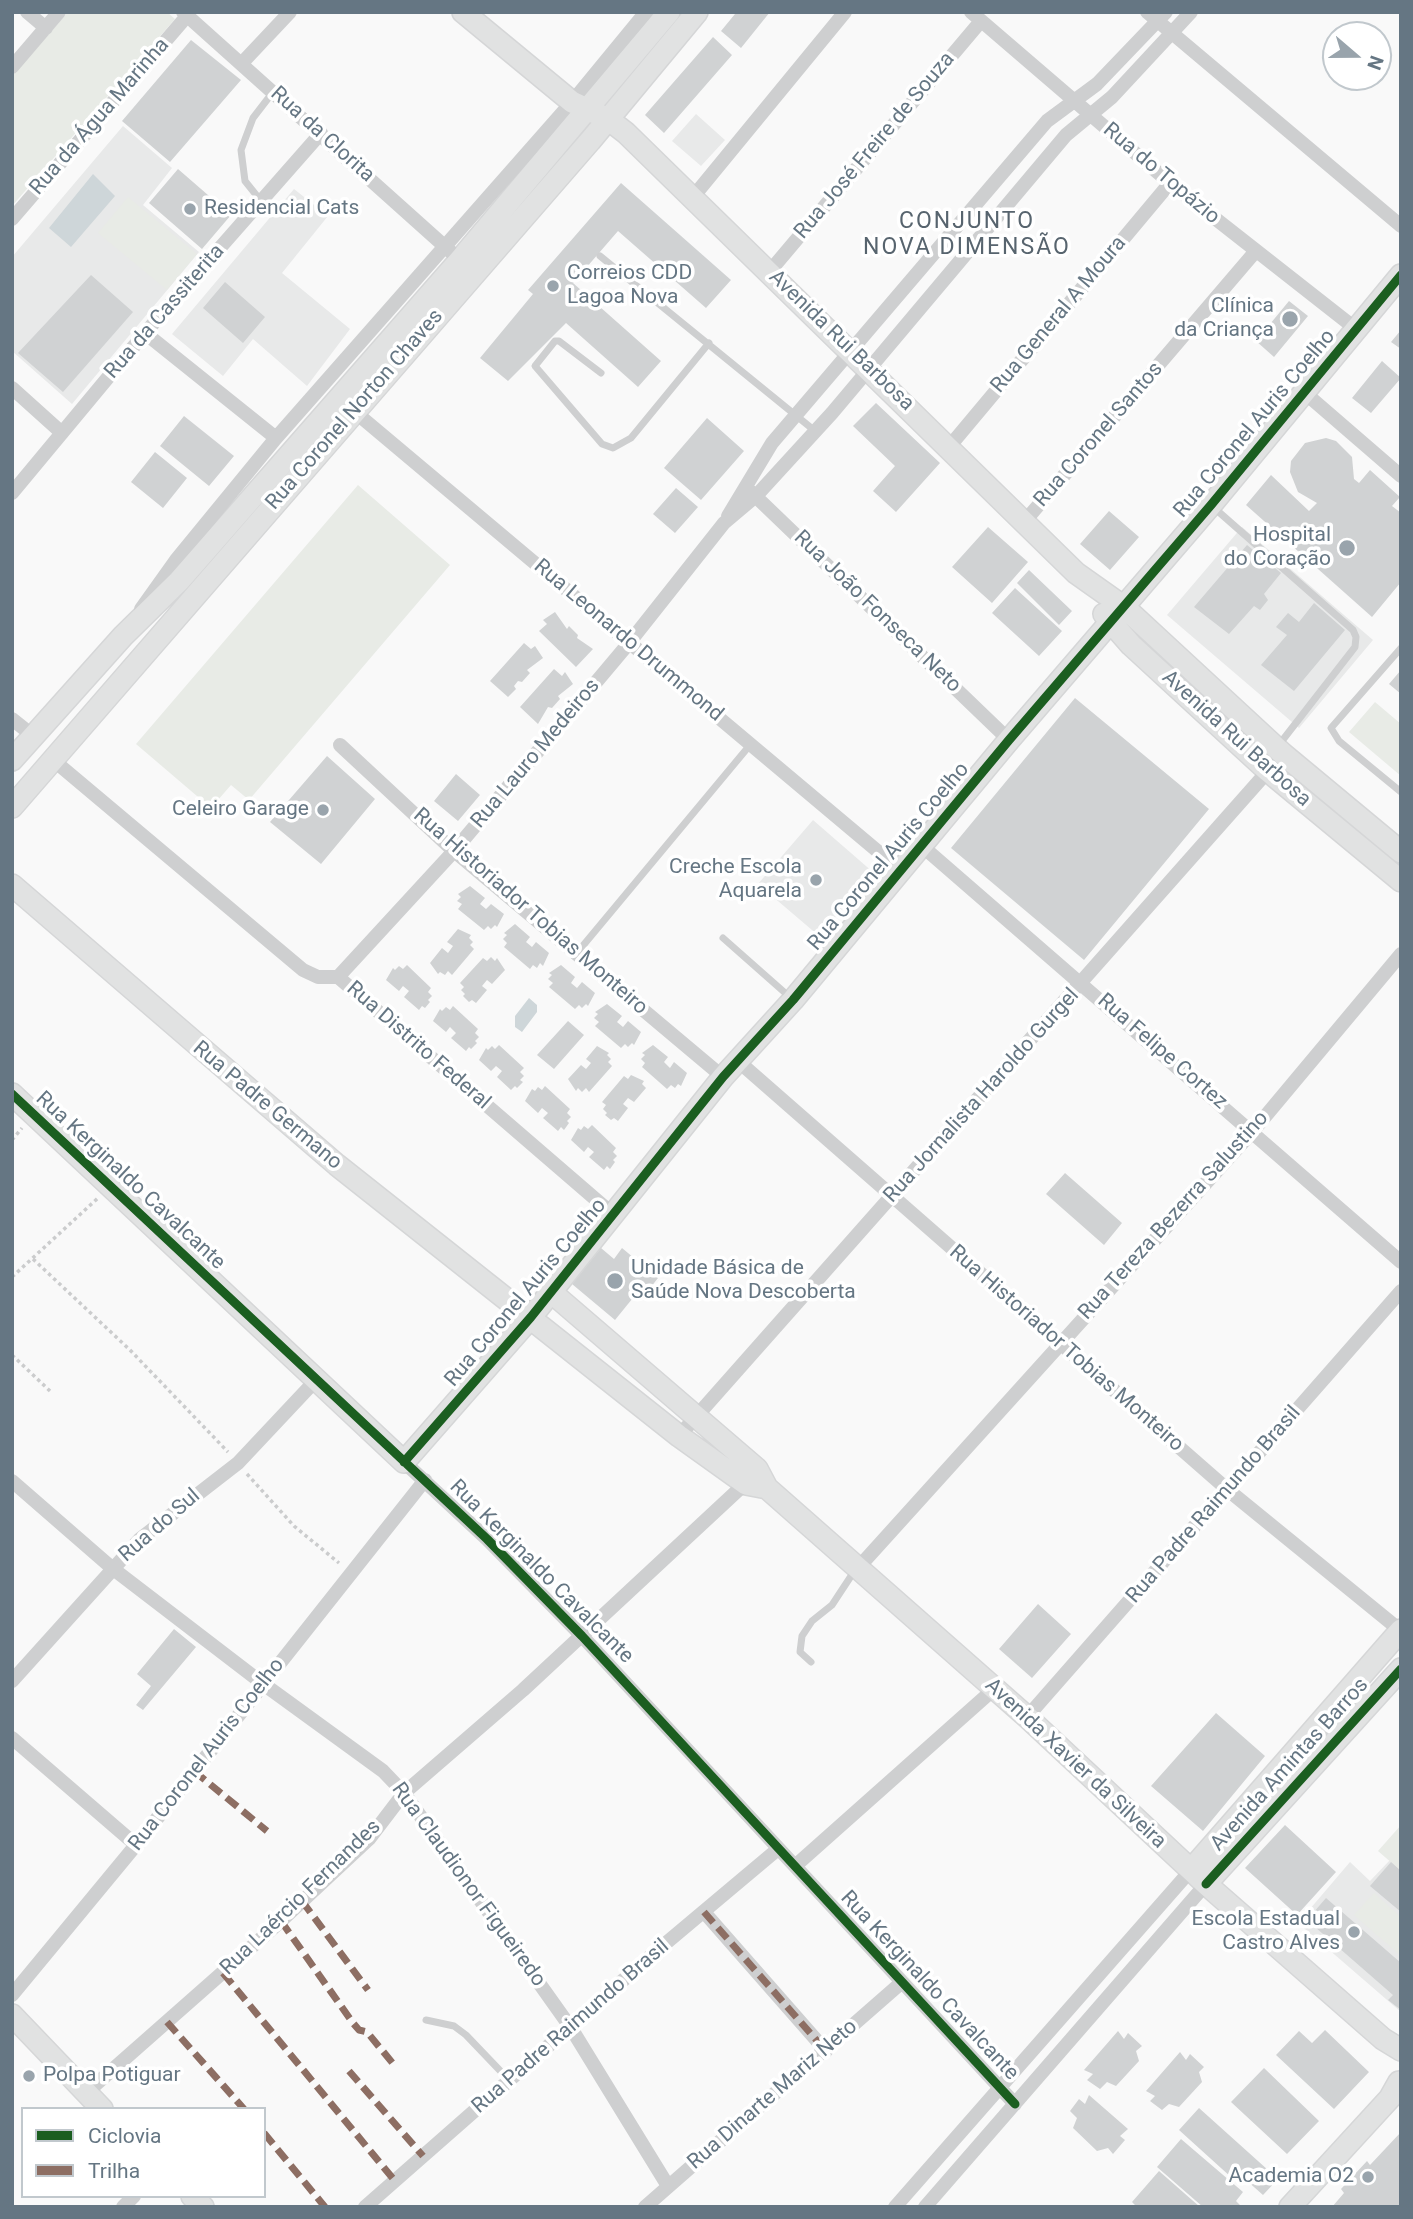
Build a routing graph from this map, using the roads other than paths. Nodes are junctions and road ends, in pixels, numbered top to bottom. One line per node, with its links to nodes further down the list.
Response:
1 (27, 12): 13 (street)
2 (59, 12): 13 (street)
3 (290, 12): 15 (street)
4 (463, 12): 19 (street, Avenida Rui Barbosa)
5 (646, 12): 19 (street, Rua Coronel Norton Chaves)
6 (669, 12): 19 (street, Rua Coronel Norton Chaves)
7 (697, 12): 21 (street, Rua Coronel Norton Chaves)
8 (845, 12): 24 (street)
9 (1191, 12): 14 (street, Rua Lauro Medeiros)
10 (185, 14): 15 (street, Rua da Clorita); 26 (street, Rua da Água Marinha)
11 (1157, 15): 14 (street); 18 (street, Rua Lauro Medeiros)
12 (976, 17): 18 (street, Rua do Topázio); 31 (street, Rua José Freire de Souza)
13 (46, 28): 16 (street)
14 (1173, 34): 20 (street, Rua Lauro Medeiros); 27 (street)
15 (242, 63): 17 (street, Rua da Clorita)
16 (12, 67)
17 (274, 91): 22 (street, Rua da Clorita); 25 (lane)
18 (1074, 101): 20 (street, Rua do Topázio); 36 (street, Rua Lauro Medeiros)
19 (580, 105): 21 (street, Avenida Rui Barbosa); 28 (street, Rua Coronel Norton Chaves)
20 (1090, 115): 23 (street, Rua do Topázio); 37 (street, Rua Lauro Medeiros)
21 (608, 119): 24 (street, Avenida Rui Barbosa); 41 (street, Rua Coronel Norton Chaves)
22 (321, 133): 25 (street, Rua da Cassiterita); 28 (street, Rua da Clorita)
23 (1170, 183): 29 (street, Rua do Topázio); 46 (street, Rua General A Moura)
24 (693, 197): 31 (street, Avenida Rui Barbosa)
25 (261, 201): 34 (street, Rua da Cassiterita)
26 (12, 219)
27 (1401, 226)
28 (452, 253): 45 (street, Rua Coronel Norton Chaves); 57 (street, Rua Coronel Norton Chaves)
29 (1255, 253): 33 (street, Rua do Topázio); 52 (street, Rua Coronel Santos)
30 (600, 256): 35 (lane)
31 (769, 271): 36 (street, Avenida Rui Barbosa)
32 (1401, 275): 33 (street, Rua Coronel Auris Coelho)
33 (1356, 329): 40 (street, Rua Coronel Auris Coelho)
34 (145, 333): 44 (street, Rua da Cassiterita); 45 (street)
35 (709, 343): 38 (lane); 42 (lane)
36 (851, 351): 37 (street, Avenida Rui Barbosa); 42 (street, Rua Lauro Medeiros)
37 (869, 369): 43 (street, Rua Lauro Medeiros); 46 (street, Avenida Rui Barbosa)
38 (601, 373)
39 (12, 388): 44 (street)
40 (1305, 393): 47 (street); 51 (street, Rua Coronel Auris Coelho)
41 (355, 412): 58 (street, Rua Leonardo Drummond); 66 (street, Rua Coronel Norton Chaves)
42 (797, 413): 43 (lane); 48 (street, Rua Lauro Medeiros)
43 (815, 432): 50 (street, Rua Lauro Medeiros)
44 (62, 433): 49 (street, Rua da Cassiterita)
45 (276, 439): 57 (street, Rua Coronel Norton Chaves)
46 (949, 447): 52 (street, Avenida Rui Barbosa)
47 (1401, 476)
48 (744, 485): 50 (street, Rua João Fonseca Neto); 53 (street, Rua Lauro Medeiros)
49 (12, 493)
50 (756, 496): 53 (street, Rua Lauro Medeiros); 62 (street, Rua João Fonseca Neto)
51 (1211, 505): 55 (street, Rua Coronel Auris Coelho); 65 (lane)
52 (1024, 521): 54 (street, Avenida Rui Barbosa)
53 (724, 523): 58 (street, Rua Lauro Medeiros)
54 (1086, 582): 55 (street, Avenida Rui Barbosa); 56 (street, Avenida Rui Barbosa)
55 (1124, 607): 56 (street, Rua Coronel Auris Coelho); 65 (street, Avenida Rui Barbosa)
56 (1110, 623): 62 (street, Rua Coronel Auris Coelho); 68 (street, Avenida Rui Barbosa)
57 (123, 636): 61 (street, Rua Coronel Norton Chaves)
58 (629, 643): 64 (street, Rua Leonardo Drummond); 73 (street, Rua Lauro Medeiros)
59 (1401, 648): 69 (lane)
60 (12, 719): 61 (street)
61 (32, 735): 67 (street, Rua Coronel Norton Chaves)
62 (1009, 740): 72 (street, Rua Coronel Auris Coelho)
63 (340, 745): 73 (street, Rua Historiador Tobias Monteiro)
64 (750, 745): 74 (street, Rua Leonardo Drummond); 78 (lane)
65 (1280, 750): 68 (street, Rua Jornalista Haroldo Gurgel); 71 (street, Avenida Rui Barbosa)
66 (52, 759): 70 (street, Rua Coronel Norton Chaves); 80 (street, Rua Distrito Federal)
67 (12, 760)
68 (1268, 771): 75 (street, Avenida Rui Barbosa); 81 (street, Rua Jornalista Haroldo Gurgel)
69 (1401, 792)
70 (12, 807)
71 (1396, 844)
72 (922, 846): 74 (street, Rua Coronel Auris Coelho); 81 (street, Rua Felipe Cortez)
73 (454, 851): 78 (street, Rua Historiador Tobias Monteiro); 80 (street, Rua Lauro Medeiros)
74 (900, 870): 82 (street, Rua Coronel Auris Coelho)
75 (1401, 881)
76 (12, 885): 92 (street, Rua Padre Germano)
77 (723, 937): 82 (lane)
78 (576, 954): 84 (street, Rua Historiador Tobias Monteiro)
79 (1401, 954): 86 (street, Rua Tereza Bezerra Salustino)
80 (338, 977): 88 (street, Rua Distrito Federal)
81 (1083, 983): 86 (street, Rua Felipe Cortez); 87 (street, Rua Jornalista Haroldo Gurgel)
82 (793, 1000): 83 (street, Rua Coronel Auris Coelho)
83 (737, 1060): 84 (street, Rua Coronel Auris Coelho); 87 (street, Rua Historiador Tobias Monteiro)
84 (723, 1077): 88 (street, Rua Coronel Auris Coelho)
85 (12, 1094): 94 (street, Rua Kerginaldo Cavalcante)
86 (1253, 1131): 89 (street, Rua Felipe Cortez); 93 (street, Rua Tereza Bezerra Salustino)
87 (892, 1198): 93 (street, Rua Historiador Tobias Monteiro); 95 (street, Rua Jornalista Haroldo Gurgel)
88 (615, 1216): 91 (street, Rua Coronel Auris Coelho)
89 (1401, 1262)
90 (1401, 1291): 101 (street, Rua Padre Raimundo Brasil)
91 (551, 1292): 92 (street, Rua Coronel Auris Coelho); 95 (street, Avenida Xavier da Silveira)
92 (531, 1317): 96 (street, Avenida Xavier da Silveira); 97 (street, Rua Coronel Auris Coelho)
93 (1060, 1341): 101 (street, Rua Historiador Tobias Monteiro); 103 (street, Rua Tereza Bezerra Salustino)
94 (316, 1380): 97 (street, Rua Kerginaldo Cavalcante); 102 (street, Rua do Sul)
95 (697, 1417): 96 (street, Rua Jornalista Haroldo Gurgel); 99 (street, Avenida Xavier da Silveira)
96 (679, 1436): 99 (street, Avenida Xavier da Silveira)
97 (404, 1462): 98 (street, Rua Kerginaldo Cavalcante)
98 (425, 1480): 105 (street, Rua Kerginaldo Cavalcante); 109 (street, Rua Coronel Auris Coelho)
99 (756, 1480): 103 (street, Avenida Xavier da Silveira); 105 (street, Rua Laércio Fernandes)
100 (12, 1481): 102 (street, Rua Claudionor Figueiredo)
101 (1228, 1490): 104 (street, Rua Historiador Tobias Monteiro); 111 (street, Rua Padre Raimundo Brasil)
102 (112, 1568): 108 (street, Rua do Sul); 109 (street, Rua Claudionor Figueiredo)
103 (855, 1570): 106 (lane); 110 (street, Avenida Xavier da Silveira)
104 (1401, 1630): 117 (street, Avenida Amintas Barros)
105 (582, 1636): 113 (street, Rua Laércio Fernandes); 115 (street, Rua Kerginaldo Cavalcante)
106 (811, 1662)
107 (1401, 1669): 117 (street, Avenida Amintas Barros)
108 (12, 1681)
109 (262, 1683): 113 (street, Rua Claudionor Figueiredo); 114 (street, Rua Coronel Auris Coelho)
110 (994, 1689): 111 (street, Avenida Xavier da Silveira); 116 (street)
111 (1027, 1717): 117 (street, Avenida Xavier da Silveira)
112 (12, 1738): 114 (street)
113 (404, 1793): 123 (street, Rua Claudionor Figueiredo); 128 (street, Rua Laércio Fernandes)
114 (136, 1845): 120 (street, Rua Coronel Auris Coelho)
115 (778, 1849): 116 (street, Rua Kerginaldo Cavalcante); 118 (street, Rua Padre Raimundo Brasil)
116 (795, 1866): 119 (street, Rua Kerginaldo Cavalcante)
117 (1198, 1877): 125 (street, Avenida Xavier da Silveira); 127 (street, Avenida Amintas Barros); 129 (street, Avenida Amintas Barros)
118 (704, 1912): 123 (street, Rua Padre Raimundo Brasil); 124 (street)
119 (901, 1983): 124 (street, Rua Dinarte Mariz Neto); 127 (street, Rua Kerginaldo Cavalcante)
120 (12, 1995)
121 (12, 2015): 128 (street)
122 (426, 2020): 126 (lane)
123 (571, 2028): 126 (street, Rua Padre Raimundo Brasil); 131 (street, Rua Claudionor Figueiredo)
124 (825, 2051): 131 (street, Rua Dinarte Mariz Neto)
125 (1397, 2069): 136 (street)
126 (510, 2081): 133 (street, Rua Padre Raimundo Brasil)
127 (997, 2088): 129 (street, Rua Kerginaldo Cavalcante); 132 (street, Avenida Amintas Barros)
128 (86, 2092): 130 (street)
129 (1014, 2104): 135 (street, Avenida Amintas Barros)
130 (100, 2107)
131 (668, 2186): 134 (street, Rua Dinarte Mariz Neto)
132 (903, 2204)
133 (365, 2207)
134 (645, 2207)
135 (925, 2207)
136 (1290, 2207)

